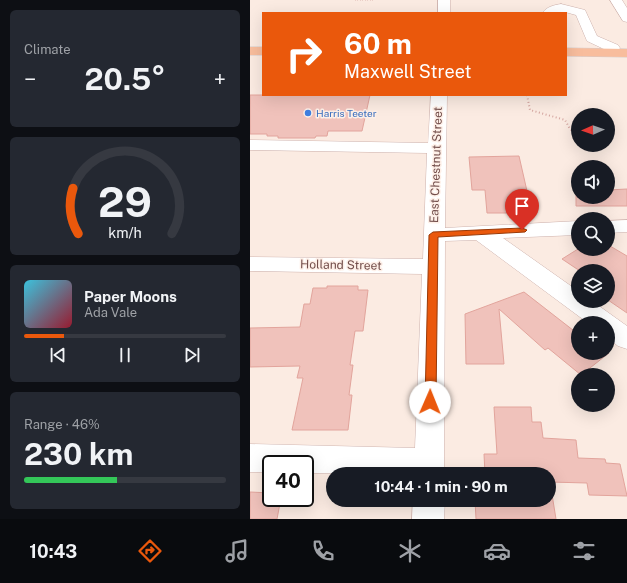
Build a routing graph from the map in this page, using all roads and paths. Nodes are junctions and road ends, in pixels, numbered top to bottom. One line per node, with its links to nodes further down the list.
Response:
1 (355, 0): 5 (path)
2 (377, 0): 5 (path)
3 (444, 0): 6 (street)
4 (616, 0): 8 (street)
5 (373, 1)
6 (444, 12)
7 (549, 12): 9 (street)
8 (627, 18)
9 (613, 48)
10 (250, 50): 11 (main road)
11 (262, 50)
12 (567, 52): 13 (main road)
13 (627, 53)
14 (439, 96): 18 (street, East Chestnut Street)
15 (527, 96): 16 (path)
16 (571, 130)
17 (250, 145): 18 (street)
18 (436, 148): 23 (street, East Chestnut Street)
19 (627, 226): 20 (street)
20 (615, 227)
21 (571, 228): 22 (street)
22 (480, 232): 23 (street); 26 (street)
23 (433, 235): 25 (street, East Chestnut Street)
24 (250, 264): 25 (street, Holland Street)
25 (433, 267): 31 (street, East Chestnut Street)
26 (595, 316)
27 (615, 330): 28 (street)
28 (627, 339)
29 (250, 458): 30 (street)
30 (411, 467)
31 (429, 467)
32 (429, 507): 33 (street)
33 (428, 519)

